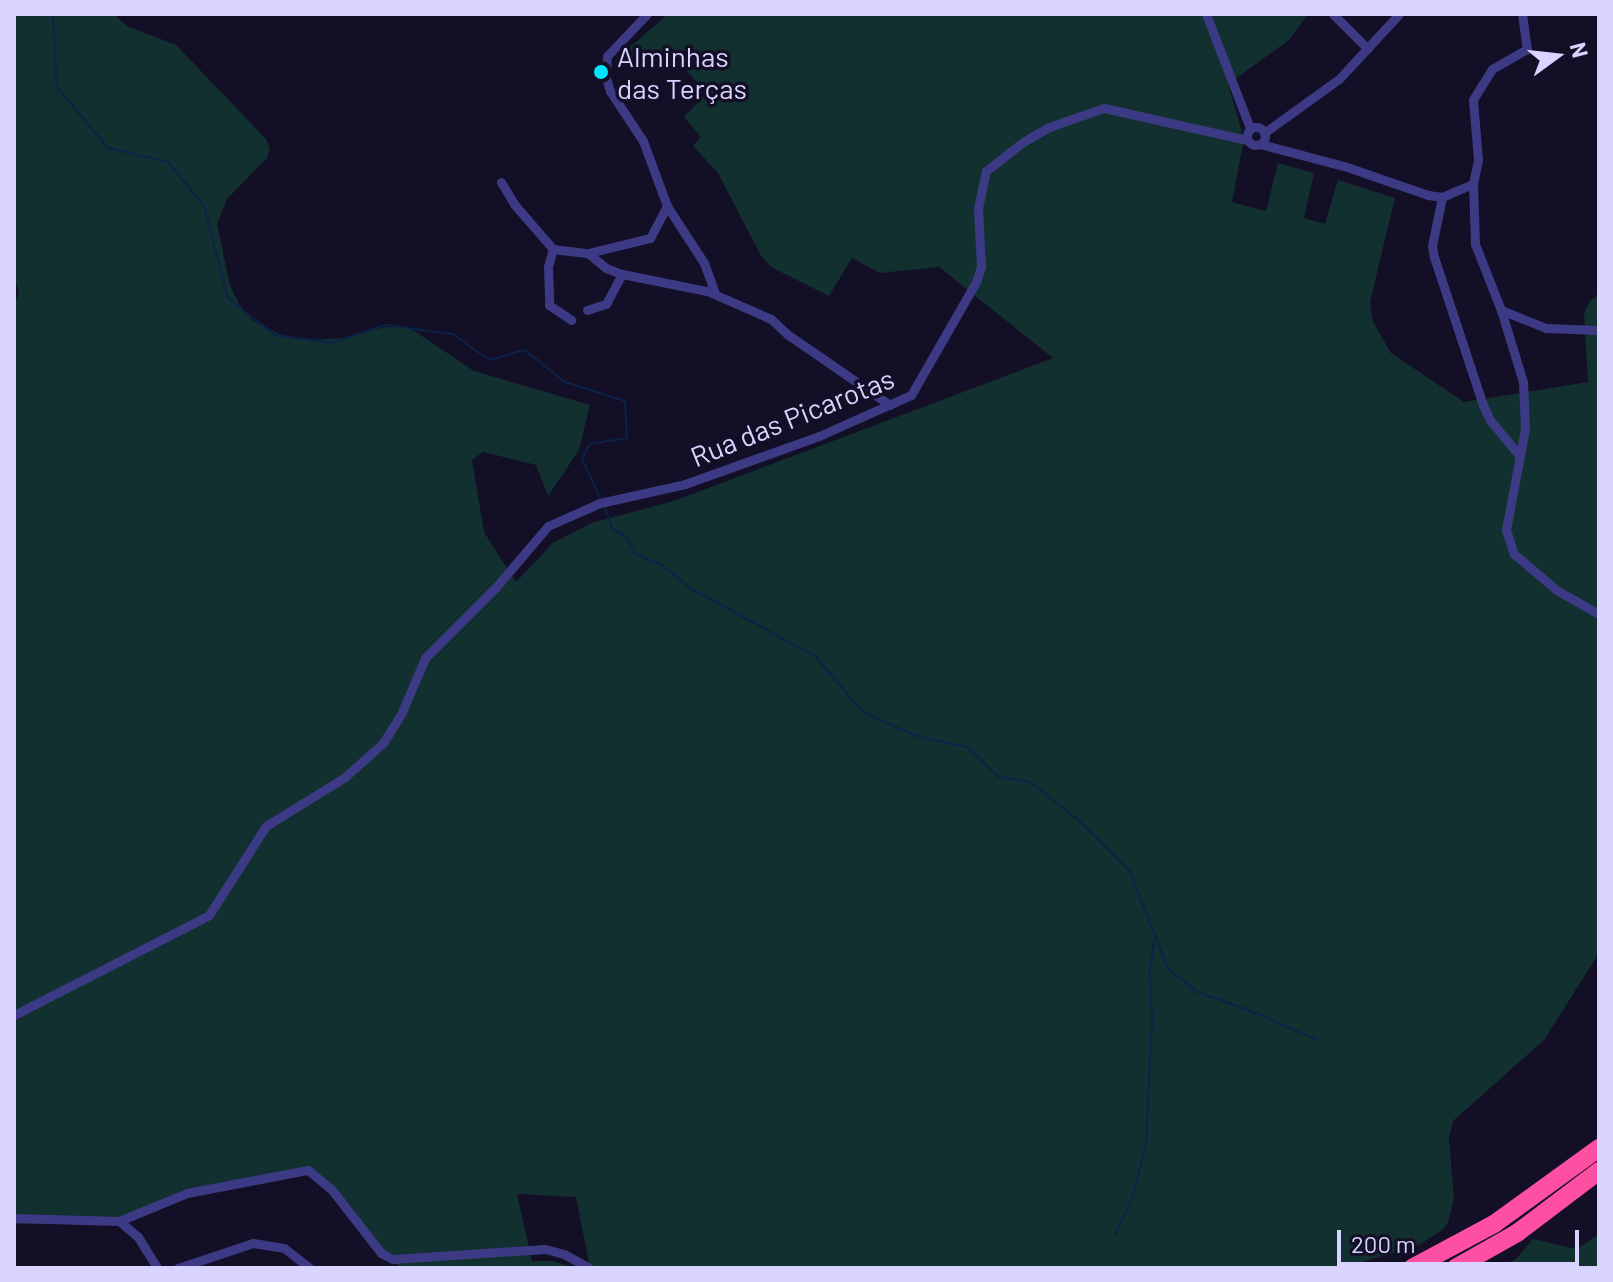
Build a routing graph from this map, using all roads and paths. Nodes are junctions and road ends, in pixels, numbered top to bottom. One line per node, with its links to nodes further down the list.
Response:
1 (647, 14): 14 (street)
2 (1206, 14): 7 (street)
3 (1333, 14): 6 (street)
4 (1399, 14): 6 (street)
5 (1522, 14): 12 (street)
6 (1368, 49): 8 (street)
7 (1250, 128): 8 (street); 9 (street)
8 (1264, 133): 10 (street)
9 (1247, 140): 10 (street); 23 (street, Rua das Picarotas)
10 (1260, 144): 13 (street)
11 (501, 182): 15 (street)
12 (1473, 184): 13 (street); 20 (street)
13 (1442, 197): 24 (street)
14 (667, 206): 16 (street); 18 (street)
15 (553, 249): 16 (street); 21 (street)
16 (588, 253): 17 (street)
17 (622, 274): 18 (street); 19 (street)
18 (715, 294): 23 (street)
19 (587, 310)
20 (1501, 310): 22 (street); 24 (street)
21 (571, 320)
22 (1599, 330)
23 (890, 405): 26 (street, Rua das Picarotas)
24 (1519, 455): 25 (street)
25 (1599, 614)
26 (14, 1015)
27 (1599, 1148): 35 (highway)
28 (1599, 1171): 36 (highway)
29 (14, 1218): 30 (street)
30 (119, 1221): 31 (street); 34 (street)
31 (157, 1268)
32 (178, 1268): 33 (street)
33 (310, 1268)
34 (589, 1268)
35 (1412, 1268)
36 (1455, 1268)

